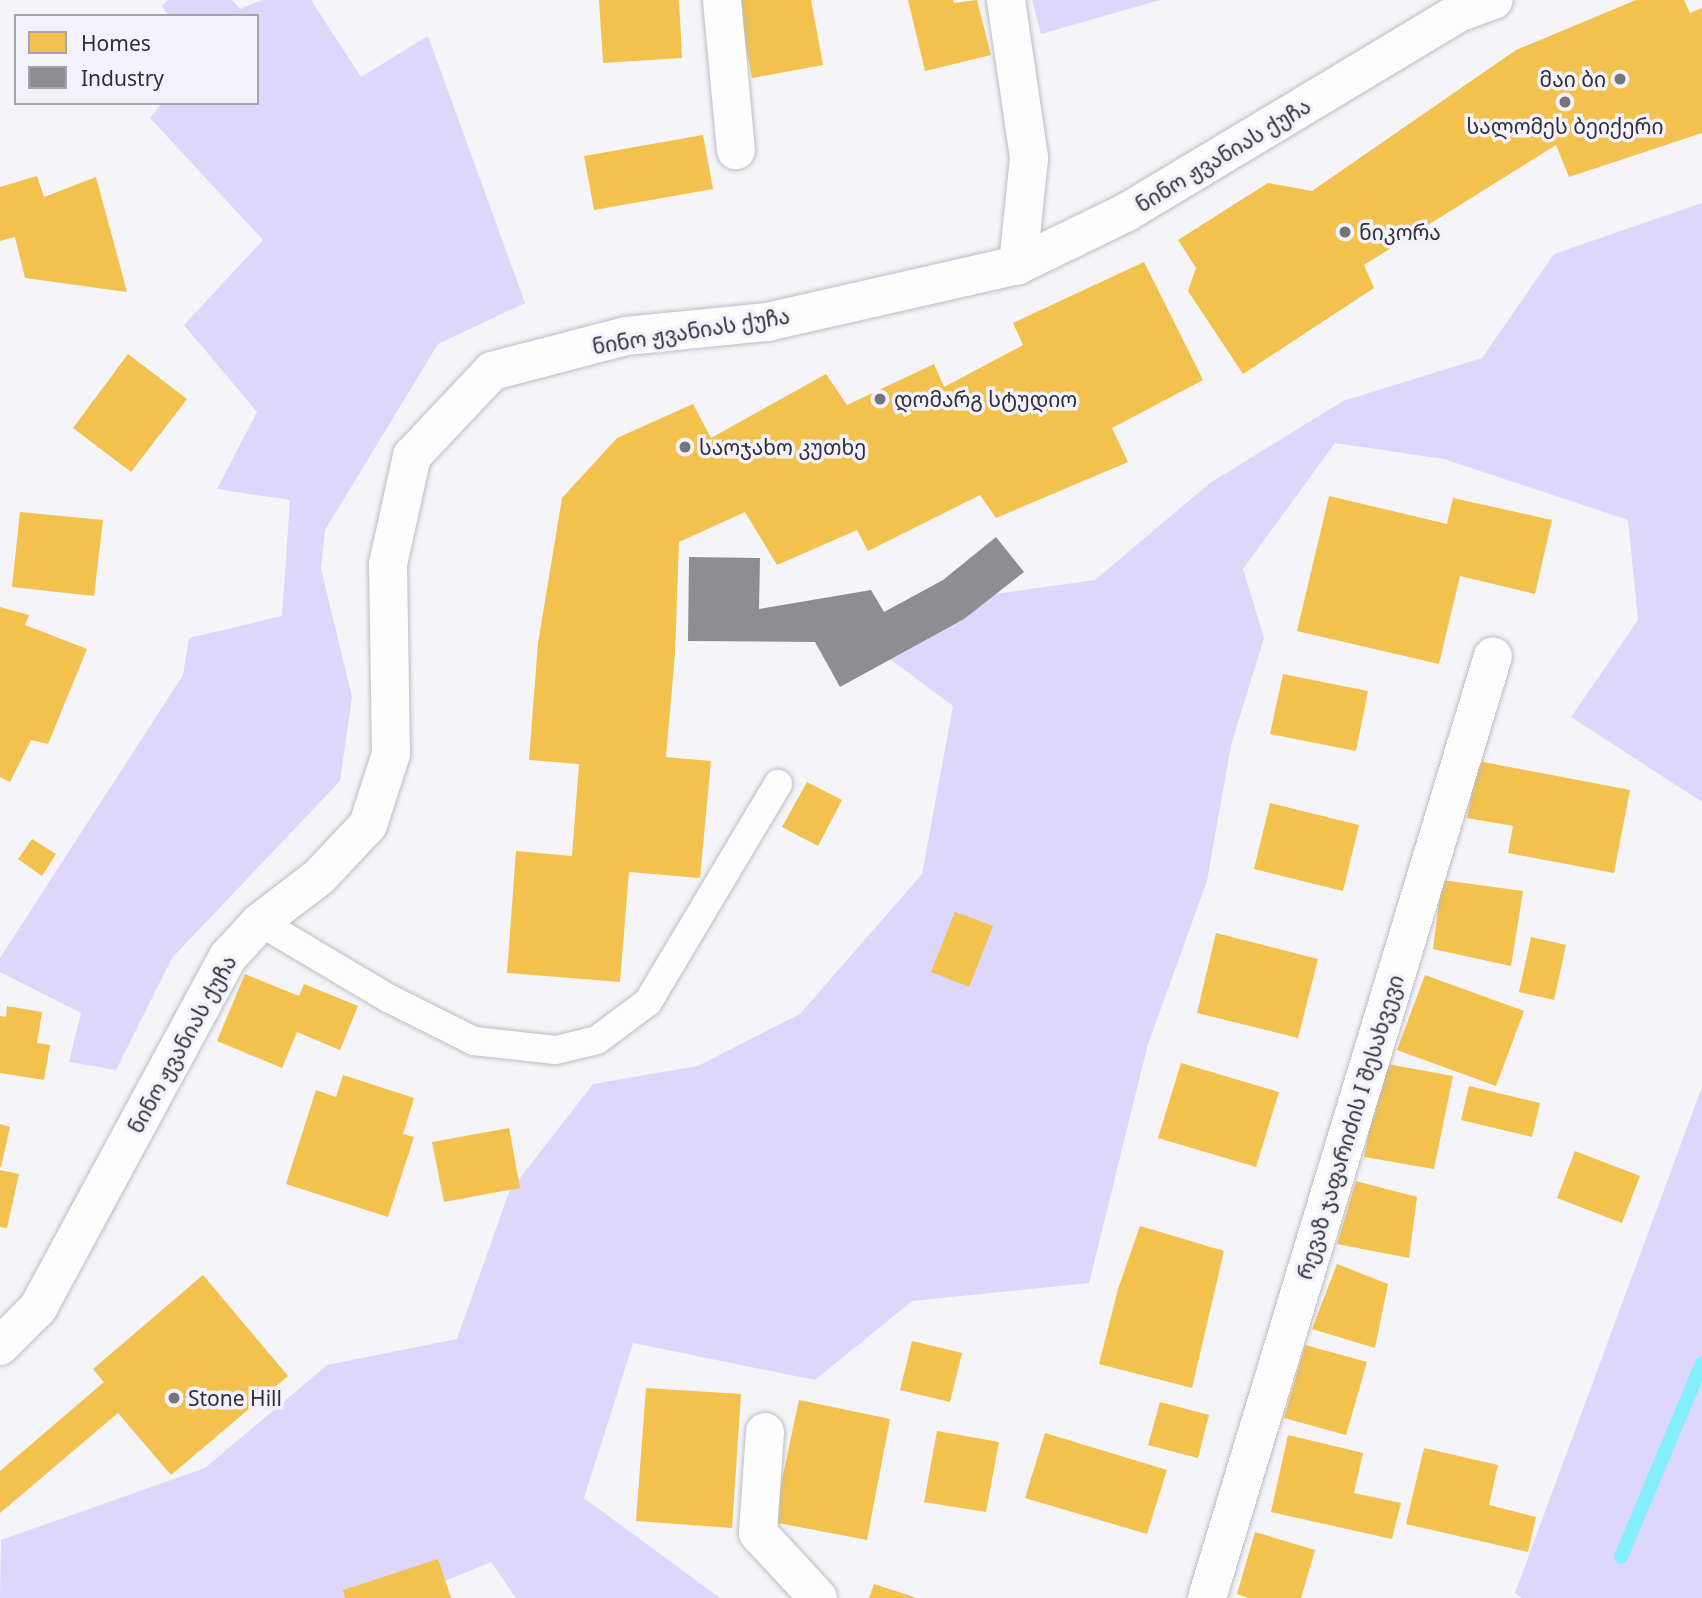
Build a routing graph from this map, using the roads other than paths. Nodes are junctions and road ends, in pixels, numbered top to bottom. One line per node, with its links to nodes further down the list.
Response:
1 (722, 0): 4 (street)
2 (1006, 0): 5 (street)
3 (1494, 0): 5 (street, ნინო ჟვანიას ქუჩა)
4 (736, 150)
5 (1018, 265): 8 (street, ნინო ჟვანიას ქუჩა)
6 (1493, 656): 12 (street, რევაზ ჯაფარიძის I შესახვევი)
7 (778, 784): 8 (lane)
8 (260, 922): 9 (street, ნინო ჟვანიას ქუჩა)
9 (0, 1346)
10 (765, 1432): 11 (street)
11 (818, 1598)
12 (1207, 1598)

